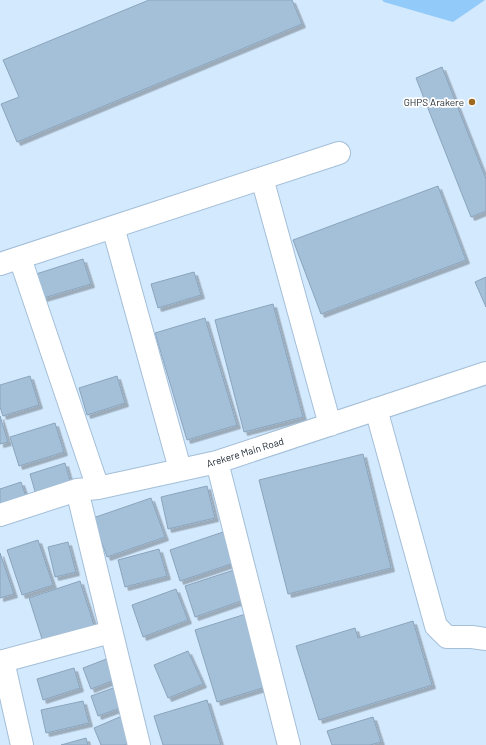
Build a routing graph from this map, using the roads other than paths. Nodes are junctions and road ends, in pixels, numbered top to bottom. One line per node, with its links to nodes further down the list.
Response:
1 (339, 153): 2 (street)
2 (262, 178): 3 (street); 8 (street)
3 (113, 227): 4 (street); 10 (street)
4 (20, 258): 5 (street); 11 (street)
5 (0, 264)
6 (486, 373): 7 (street, Arekere Main Road)
7 (376, 409): 8 (street, Arekere Main Road); 14 (street)
8 (330, 425): 9 (street, Arekere Main Road)
9 (217, 462): 10 (street, Arekere Main Road); 18 (street)
10 (180, 469): 11 (street, Arekere Main Road)
11 (87, 489): 12 (street, Arekere Main Road); 13 (street)
12 (0, 515)
13 (111, 632): 15 (street); 17 (street)
14 (486, 639)
15 (1, 662): 16 (street)
16 (22, 745)
17 (139, 745)
18 (288, 745)

